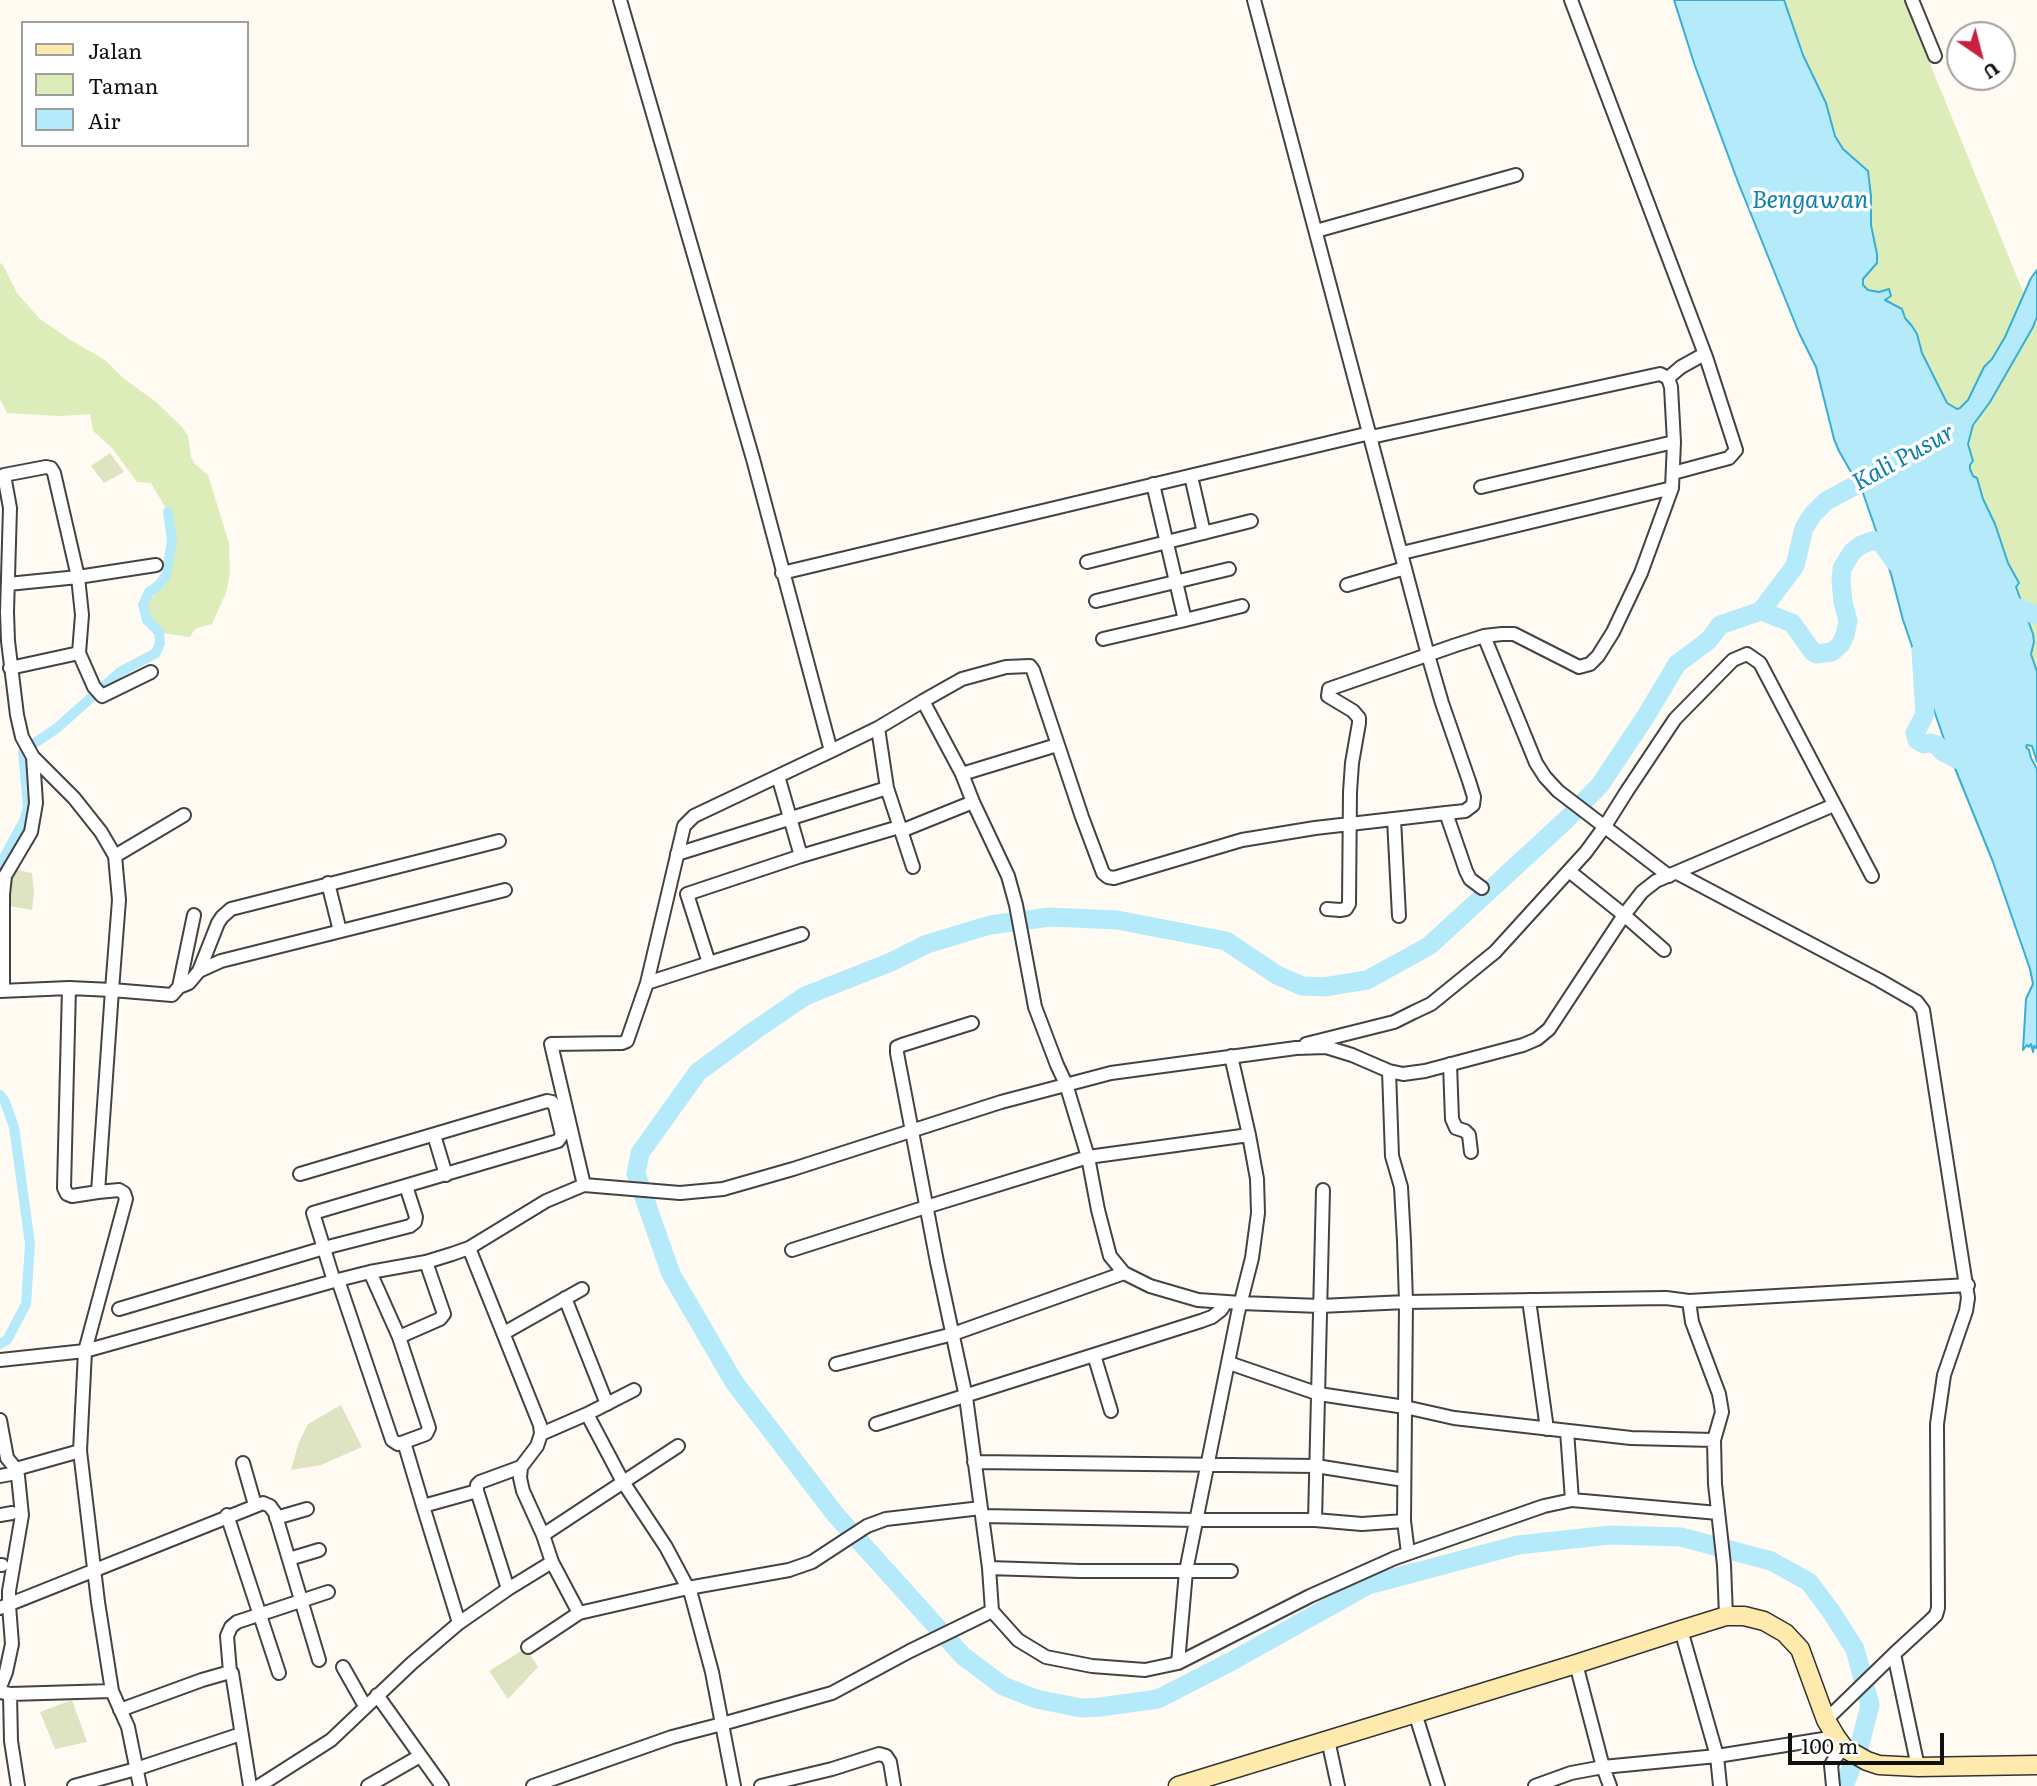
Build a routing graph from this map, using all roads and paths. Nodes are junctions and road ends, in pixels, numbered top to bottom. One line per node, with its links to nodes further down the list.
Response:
1 (620, 0): 25 (street)
2 (1254, 0): 7 (street)
3 (1571, 0): 8 (street)
4 (1912, 0): 5 (street)
5 (1935, 56)
6 (1516, 176): 7 (street)
7 (1315, 231): 10 (street)
8 (1706, 357): 9 (street); 12 (street)
9 (1668, 378): 10 (street); 11 (street)
10 (1370, 435): 13 (street); 20 (street)
11 (1674, 442): 12 (street); 15 (street)
12 (1673, 473): 16 (street)
13 (1191, 476): 14 (street); 18 (street)
14 (1153, 484): 19 (street); 25 (street)
15 (1481, 487)
16 (1672, 488): 20 (street); 33 (street)
17 (1251, 521): 18 (street)
18 (1204, 533): 19 (street)
19 (1167, 542): 21 (street); 27 (street)
20 (1402, 553): 23 (street)
21 (1087, 562)
22 (156, 565): 26 (street)
23 (1405, 568): 29 (street); 37 (street)
24 (1229, 569): 27 (street)
25 (782, 573): 45 (street)
26 (78, 577): 28 (street); 28 (street); 36 (street)
27 (1176, 582): 30 (street); 32 (street)
28 (8, 584): 35 (street)
29 (1347, 585)
30 (1096, 601)
31 (1242, 606): 32 (street)
32 (1185, 620): 34 (street)
33 (1485, 636): 37 (street); 57 (street)
34 (1103, 639)
35 (4, 642): 38 (street)
36 (79, 653): 38 (street); 39 (street)
37 (1428, 655): 52 (street); 56 (street)
38 (10, 668): 40 (street)
39 (151, 672)
40 (14, 695): 41 (street); 46 (street)
41 (0, 697)
42 (923, 701): 43 (street); 44 (street); 47 (street)
43 (878, 728): 45 (street); 49 (street)
44 (1057, 745): 47 (street); 56 (street)
45 (831, 751): 48 (street)
46 (30, 752): 61 (street); 85 (street)
47 (962, 774): 50 (street)
48 (778, 776): 54 (street); 60 (street)
49 (887, 788): 54 (street); 58 (street)
50 (973, 802): 58 (street); 91 (street)
51 (1834, 805): 57 (street); 65 (street); 66 (street)
52 (1446, 813): 55 (street); 68 (street)
53 (184, 815): 61 (street)
54 (790, 819): 60 (street); 62 (street)
55 (1394, 819): 56 (street); 75 (street)
56 (1351, 824): 72 (street)
57 (1605, 827): 64 (street); 65 (street)
58 (900, 829): 62 (street); 63 (street)
59 (499, 841): 67 (street)
60 (677, 854): 71 (street)
61 (115, 856): 84 (street)
62 (801, 856): 70 (street)
63 (914, 867)
64 (1569, 872): 74 (street); 87 (street)
65 (1673, 874): 74 (street); 111 (street)
66 (1872, 876)
67 (328, 883): 76 (street); 80 (street)
68 (1482, 888)
69 (505, 890): 76 (street)
70 (687, 894): 71 (street); 79 (street)
71 (666, 898): 81 (street)
72 (1327, 909)
73 (194, 915): 82 (street)
74 (1624, 915): 78 (street); 89 (street)
75 (1399, 916)
76 (340, 931): 80 (street)
77 (802, 934): 79 (street)
78 (1664, 950)
79 (709, 962): 81 (street)
80 (199, 971): 82 (street)
81 (647, 983): 99 (street)
82 (179, 987): 84 (street)
83 (69, 988): 84 (street); 85 (street); 102 (street)
84 (112, 990): 102 (street)
85 (1, 991)
86 (972, 1023): 92 (street)
87 (1296, 1048): 88 (street); 90 (street)
88 (1231, 1056): 91 (street); 94 (street)
89 (1450, 1064): 90 (street); 95 (street)
90 (1388, 1071): 117 (street)
91 (1066, 1084): 92 (street); 96 (street)
92 (913, 1129): 99 (street); 103 (street)
93 (434, 1135): 97 (street); 98 (street); 98 (street)
94 (1249, 1135): 96 (street); 118 (street)
95 (1471, 1153)
96 (1088, 1157): 103 (street); 109 (street)
97 (300, 1174)
98 (446, 1175): 100 (street)
99 (584, 1185): 105 (street)
100 (407, 1186): 104 (street); 104 (street)
101 (1323, 1189): 119 (street)
102 (98, 1192): 124 (street)
103 (926, 1206): 106 (street); 122 (street)
104 (324, 1248): 110 (street); 120 (street)
105 (469, 1248): 107 (street); 121 (street)
106 (792, 1250)
107 (426, 1262): 108 (street); 123 (street)
108 (370, 1272): 110 (street); 123 (street)
109 (1124, 1273): 116 (street); 122 (street)
110 (336, 1281): 124 (street); 142 (street)
111 (1968, 1285): 115 (street); 186 (street)
112 (582, 1289): 113 (street)
113 (565, 1298): 121 (street); 132 (street)
114 (1529, 1300): 115 (street); 117 (street); 138 (street)
115 (1689, 1301): 141 (street)
116 (1226, 1302): 118 (street); 125 (street)
117 (1406, 1302): 119 (street); 133 (street)
118 (1241, 1303): 119 (street); 127 (street)
119 (1320, 1306): 130 (street)
120 (119, 1309)
121 (503, 1333): 140 (street)
122 (953, 1334): 128 (street); 131 (street)
123 (399, 1337): 142 (street)
124 (85, 1352): 126 (street); 144 (street)
125 (1094, 1355): 131 (street); 134 (street)
126 (0, 1360)
127 (1229, 1363): 130 (street); 147 (street)
128 (836, 1364)
129 (634, 1390): 132 (street)
130 (1320, 1394): 133 (street); 148 (street)
131 (965, 1397): 137 (street); 145 (street)
132 (607, 1404): 135 (street)
133 (1405, 1407): 138 (street); 151 (street)
134 (1111, 1411)
135 (587, 1415): 140 (street); 152 (street)
136 (0, 1420): 150 (street)
137 (876, 1424)
138 (1547, 1429): 139 (street)
139 (1567, 1431): 141 (street); 154 (street)
140 (541, 1434): 149 (street)
141 (1714, 1440): 159 (street)
142 (404, 1442): 156 (street)
143 (678, 1446): 152 (street)
144 (80, 1451): 150 (street); 171 (street)
145 (974, 1462): 147 (street); 158 (street)
146 (243, 1463): 155 (street)
147 (1208, 1465): 148 (street); 162 (street)
148 (1316, 1466): 151 (street); 163 (street)
149 (521, 1468): 153 (street); 165 (street)
150 (9, 1473): 178 (street)
151 (1404, 1480): 164 (street)
152 (623, 1482): 165 (street); 174 (street)
153 (477, 1491): 156 (street); 175 (street)
154 (1572, 1500): 159 (street); 167 (street)
155 (255, 1505): 160 (street); 161 (street)
156 (423, 1506): 183 (street)
157 (307, 1509): 161 (street)
158 (981, 1512): 162 (street); 170 (street); 174 (street)
159 (1718, 1513): 182 (street)
160 (228, 1516): 171 (street); 181 (street)
161 (276, 1518): 168 (street)
162 (1196, 1520): 163 (street); 172 (street)
163 (1315, 1520): 164 (street)
164 (1404, 1521): 167 (street)
165 (543, 1535): 169 (street)
166 (319, 1550): 168 (street)
167 (1408, 1553): 188 (street)
168 (289, 1559): 177 (street)
169 (552, 1562): 175 (street); 180 (street)
170 (989, 1568): 172 (street); 179 (street)
171 (94, 1571): 178 (street); 194 (street)
172 (1186, 1571): 173 (street); 188 (street)
173 (1231, 1571)
174 (688, 1587): 180 (street); 200 (street)
175 (508, 1589): 183 (street)
176 (328, 1592): 177 (street)
177 (301, 1601): 181 (street); 187 (street)
178 (5, 1606): 193 (street)
179 (992, 1611): 188 (street); 200 (street)
180 (579, 1613): 185 (street)
181 (260, 1614): 191 (street); 192 (street)
182 (1726, 1616): 184 (street); 199 (street)
183 (459, 1623): 195 (street)
184 (1681, 1630): 189 (street); 205 (street)
185 (528, 1647)
186 (1894, 1654): 199 (street); 207 (street)
187 (319, 1660)
188 (1178, 1663)
189 (1576, 1664): 198 (street); 209 (street)
190 (344, 1667): 196 (street)
191 (230, 1672): 197 (street); 201 (street)
192 (279, 1673)
193 (3, 1691): 194 (street); 212 (street)
194 (112, 1691): 197 (street)
195 (377, 1695): 196 (street); 204 (street)
196 (365, 1706): 215 (street)
197 (120, 1710): 208 (street)
198 (1416, 1713): 202 (street); 224 (street)
199 (1826, 1720): 203 (street)
200 (722, 1724): 218 (street); 219 (street)
201 (242, 1734): 208 (street); 215 (street)
202 (1328, 1740): 210 (street); 223 (street)
203 (1843, 1746): 205 (street); 207 (street); 228 (street)
204 (420, 1756): 216 (street); 217 (street)
205 (1717, 1756): 209 (street); 227 (street)
206 (2037, 1765): 207 (street)
207 (1918, 1767)
208 (136, 1769): 211 (street); 214 (street)
209 (1606, 1777): 225 (street); 226 (street)
210 (1216, 1781): 222 (street)
211 (89, 1784): 213 (street)
212 (18, 1786)
213 (74, 1786)
214 (140, 1786)
215 (259, 1786)
216 (368, 1786)
217 (442, 1786)
218 (533, 1786)
219 (734, 1786)
220 (761, 1786): 221 (street)
221 (894, 1786)
222 (1178, 1786)
223 (1338, 1786)
224 (1438, 1786)
225 (1535, 1786)
226 (1596, 1786)
227 (1720, 1786)
228 (1833, 1786)

